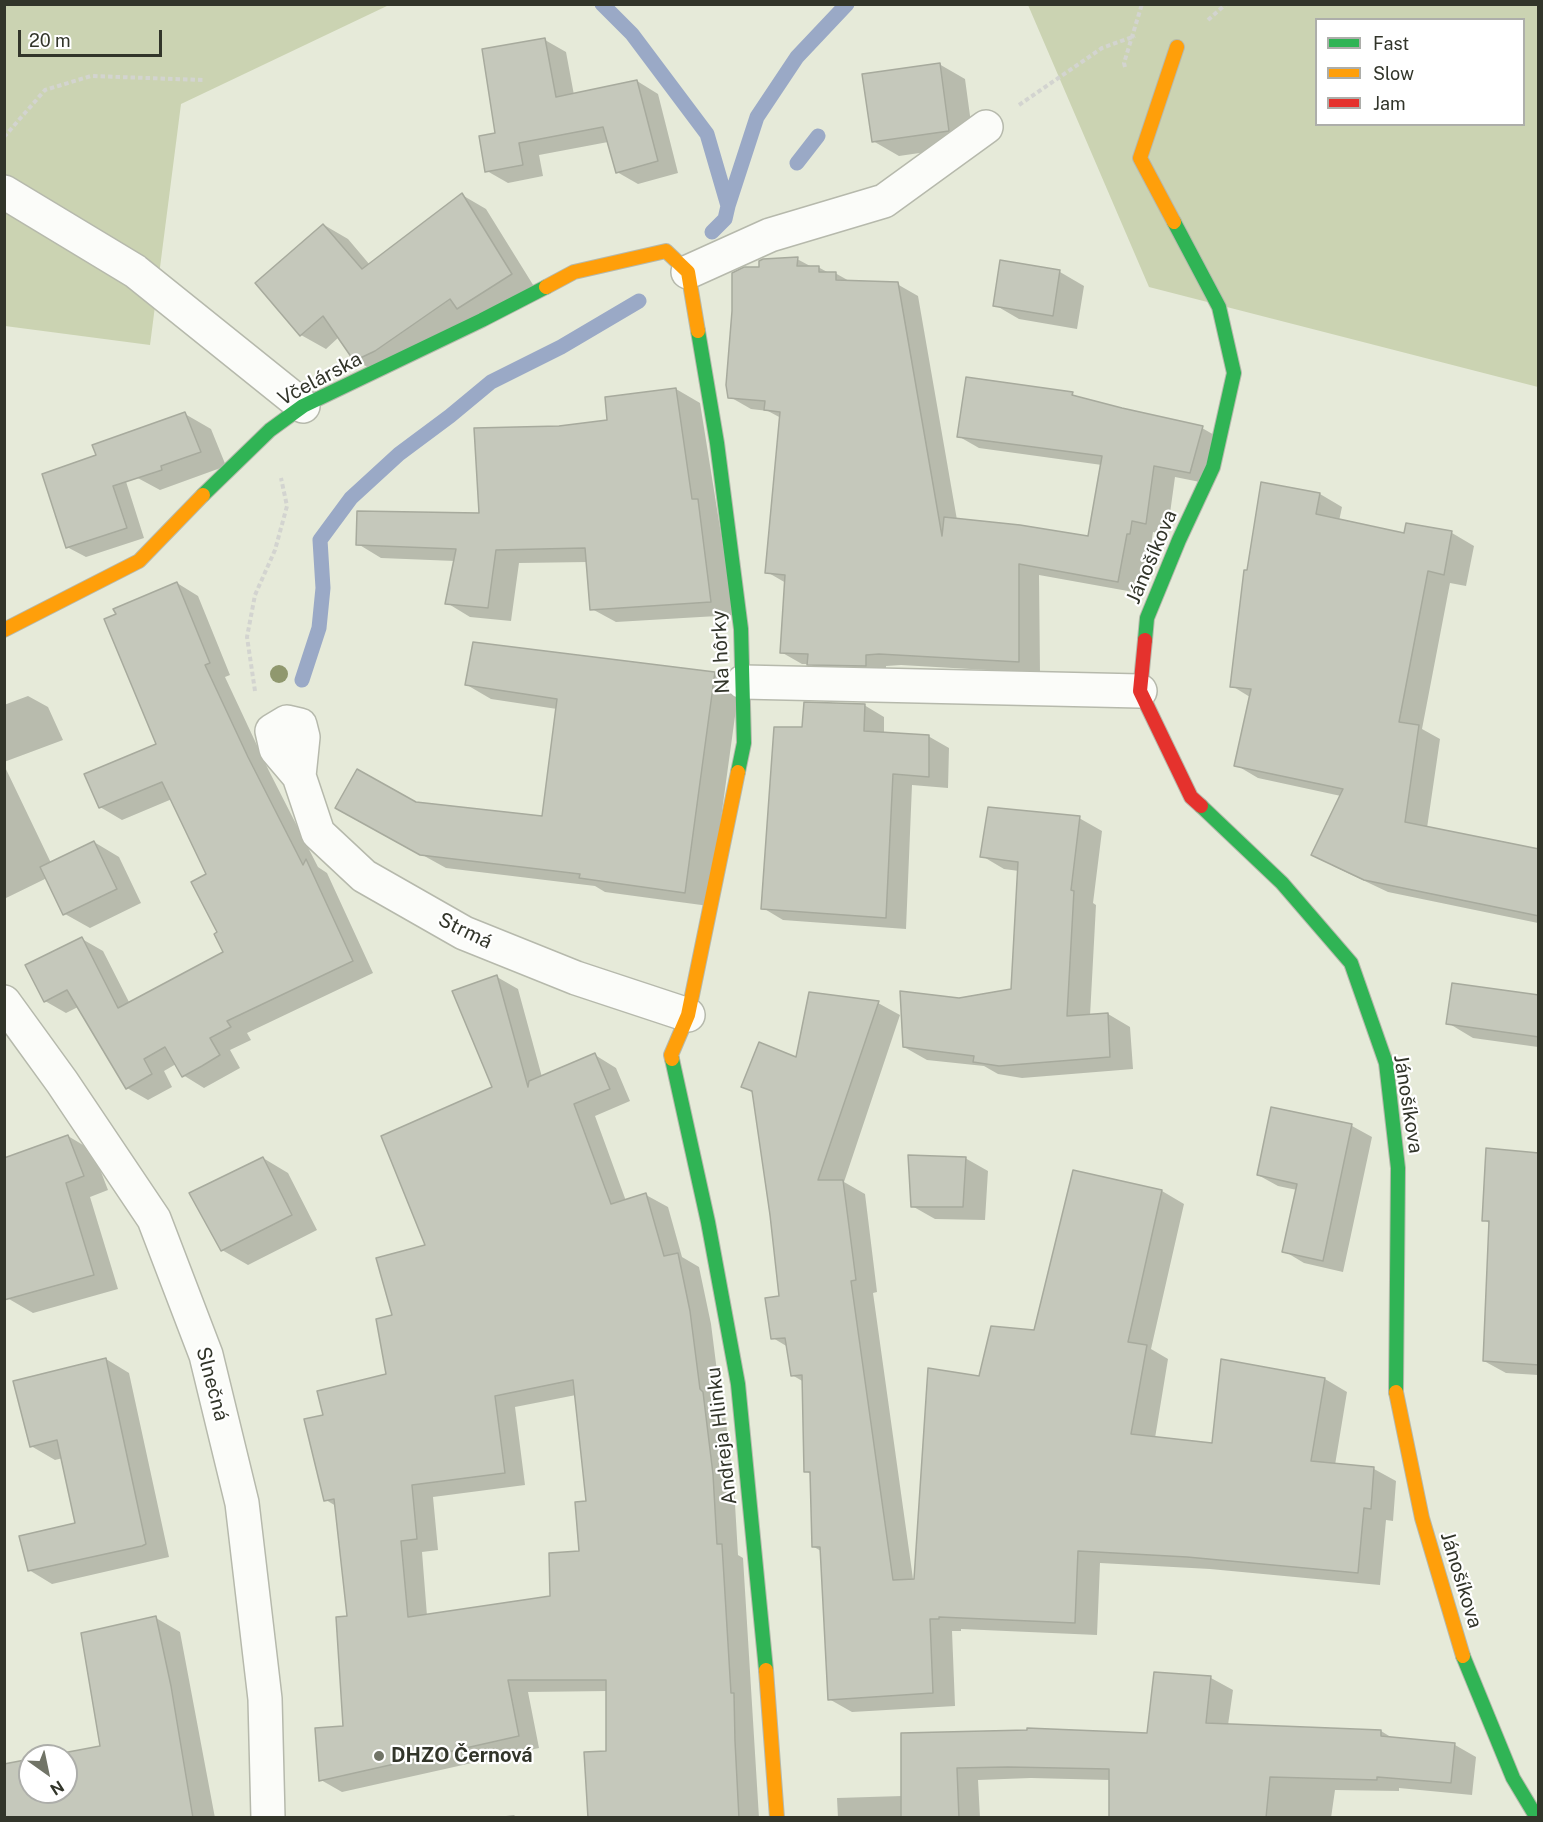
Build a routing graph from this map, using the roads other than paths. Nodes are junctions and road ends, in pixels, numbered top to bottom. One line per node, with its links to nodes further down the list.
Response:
1 (1177, 47): 8 (street, Jánošíkova)
2 (986, 128): 4 (street)
3 (4, 192): 5 (street)
4 (677, 262): 5 (street, Včelárska); 7 (street, Na hôrky)
5 (303, 406): 6 (street, Včelárska)
6 (4, 630)
7 (743, 682): 8 (street); 11 (street, Na hôrky)
8 (1140, 691): 15 (street, Jánošíkova)
9 (272, 730): 11 (street, Strmá)
10 (4, 1002): 13 (street, Slnečná)
11 (688, 1015): 12 (street, Na hôrky)
12 (671, 1055): 14 (street, Andreja Hlinku)
13 (268, 1818)
14 (777, 1818)
15 (1537, 1818)

